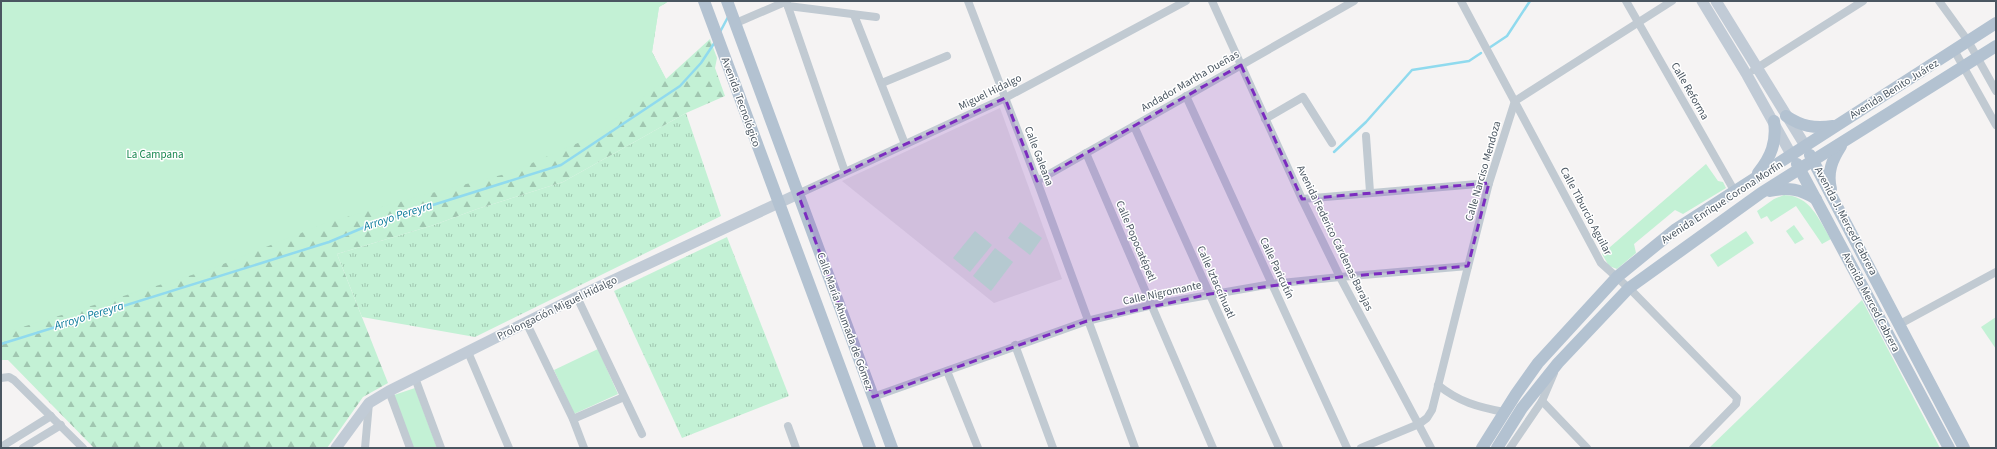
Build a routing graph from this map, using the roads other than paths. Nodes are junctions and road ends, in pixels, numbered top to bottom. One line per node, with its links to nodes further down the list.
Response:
1 (704, 1): 60 (main road, Avenida Tecnológico)
2 (727, 1): 17 (main road, Avenida Tecnológico)
3 (968, 1): 32 (street, Calle Galeana)
4 (1186, 1): 32 (street, Miguel Hidalgo)
5 (1212, 1): 25 (street, Avenida Federico Cárdenas Barajas)
6 (1354, 1): 25 (street, Andador Martha Dueñas)
7 (1461, 1): 33 (street, Calle Tiburcio Aguilar)
8 (1626, 1): 18 (street, Calle Reforma)
9 (1672, 1): 18 (street)
10 (1702, 1): 28 (main road)
11 (1716, 1): 27 (main road, Avenida J. Merced Cabrera)
12 (1862, 1): 27 (street)
13 (1939, 1): 20 (street)
14 (787, 3): 15 (street); 17 (street); 49 (street)
15 (854, 15): 16 (street); 29 (street)
16 (876, 18)
17 (735, 21): 55 (main road, Avenida Tecnológico)
18 (1638, 23): 33 (street); 54 (street, Calle Reforma)
19 (1996, 23): 20 (main road, Avenida Benito Juárez)
20 (1968, 42): 22 (main road, Avenida Benito Juárez); 24 (street)
21 (1996, 46): 24 (main road, Avenida Benito Juárez)
22 (1954, 50): 26 (street); 37 (main road, Avenida Benito Juárez)
23 (947, 56): 29 (street)
24 (1977, 58): 26 (main road, Avenida Benito Juárez); 30 (street)
25 (1241, 65): 31 (street, Andador Martha Dueñas); 35 (street, Avenida Federico Cárdenas Barajas)
26 (1963, 66): 38 (street); 43 (main road, Avenida Benito Juárez)
27 (1756, 69): 28 (street); 34 (main road, Avenida J. Merced Cabrera)
28 (1746, 75): 36 (main road)
29 (882, 83): 41 (street)
30 (1996, 91)
31 (1186, 96): 39 (street, Andador Martha Dueñas); 65 (street, Calle Paricutín)
32 (1005, 98): 41 (street, Miguel Hidalgo); 50 (street, Calle Galeana)
33 (1515, 101): 52 (street, Calle Narciso Mendoza); 64 (street, Calle Tiburcio Aguilar)
34 (1786, 116): 37 (main road); 44 (main road, Avenida J. Merced Cabrera)
35 (1265, 119): 42 (street); 59 (street, Avenida Federico Cárdenas Barajas)
36 (1774, 121): 46 (main road); 51 (main road)
37 (1836, 125): 44 (main road, Avenida Benito Juárez)
38 (1996, 125)
39 (1134, 126): 45 (street, Andador Martha Dueñas); 67 (street, Calle Iztaccíhuatl)
40 (1366, 136): 53 (street)
41 (905, 144): 49 (street, Miguel Hidalgo)
42 (1332, 144)
43 (1842, 144): 47 (main road, Avenida Benito Juárez); 57 (main road)
44 (1806, 147): 46 (main road, Avenida Benito Juárez); 47 (main road, Avenida J. Merced Cabrera)
45 (1086, 153): 50 (street, Andador Martha Dueñas); 69 (street, Calle Popocatépetl)
46 (1792, 156): 48 (main road, Avenida Merced Cabrera); 51 (main road, Avenida Enrique Corona Morfín)
47 (1813, 161): 48 (main road, Avenida Benito Juárez); 57 (main road, Avenida J. Merced Cabrera)
48 (1800, 170): 56 (main road, Avenida Enrique Corona Morfín); 58 (main road, Avenida Merced Cabrera)
49 (845, 172): 55 (street, Miguel Hidalgo)
50 (1037, 180): 70 (street, Calle Galeana)
51 (1752, 181): 54 (main road, Avenida Enrique Corona Morfín)
52 (1489, 183): 53 (street); 61 (street, Calle Narciso Mendoza)
53 (1370, 192): 59 (street)
54 (1735, 192): 64 (main road, Avenida Enrique Corona Morfín)
55 (798, 194): 60 (main road, Prolongación Miguel Hidalgo); 80 (main road, Calle María Ahumada de Gómez)
56 (1762, 194): 58 (main road); 66 (main road, Avenida Enrique Corona Morfín)
57 (1832, 194): 72 (main road, Avenida J. Merced Cabrera)
58 (1816, 199): 81 (main road, Avenida Merced Cabrera)
59 (1302, 200): 63 (street, Avenida Federico Cárdenas Barajas)
60 (779, 202): 68 (main road, Prolongación Miguel Hidalgo); 83 (main road, Calle María Ahumada de Gómez)
61 (1468, 266): 63 (street, Calle Nigromante); 82 (street, Calle Narciso Mendoza)
62 (1996, 272): 72 (street)
63 (1340, 276): 65 (street, Calle Nigromante); 92 (street, Avenida Federico Cárdenas Barajas)
64 (1617, 277): 66 (street, Calle Tiburcio Aguilar); 89 (main road, Avenida Enrique Corona Morfín)
65 (1272, 284): 67 (street, Calle Nigromante); 113 (street, Calle Paricutín)
66 (1629, 288): 75 (main road, Avenida Enrique Corona Morfín); 120 (street, Calle Tiburcio Aguilar)
67 (1210, 294): 69 (street, Calle Nigromante); 112 (street, Calle Iztaccíhuatl)
68 (577, 297): 71 (main road, Prolongación Miguel Hidalgo); 85 (street)
69 (1152, 305): 70 (street, Calle Nigromante); 111 (street, Calle Popocatépetl)
70 (1087, 320): 73 (street, Calle Nigromante); 110 (street, Calle Galeana)
71 (526, 322): 74 (main road, Prolongación Miguel Hidalgo); 91 (street)
72 (1900, 324): 79 (main road, Avenida J. Merced Cabrera)
73 (1015, 345): 76 (street, Calle Nigromante); 109 (street)
74 (468, 352): 78 (main road, Prolongación Miguel Hidalgo); 103 (street)
75 (1558, 363): 87 (street); 117 (main road, Avenida Enrique Corona Morfín)
76 (947, 371): 86 (street, Calle Nigromante); 108 (street)
77 (5, 377): 90 (street)
78 (415, 378): 84 (main road, Prolongación Miguel Hidalgo); 102 (street)
79 (1927, 378): 81 (main road); 122 (main road, Avenida J. Merced Cabrera)
80 (866, 380): 83 (main road); 86 (main road, Calle María Ahumada de Gómez)
81 (1915, 384): 121 (main road, Avenida Merced Cabrera)
82 (1438, 385): 89 (street); 92 (street, Calle Narciso Mendoza)
83 (847, 390): 106 (main road, Calle María Ahumada de Gómez)
84 (389, 391): 88 (main road, Prolongación Miguel Hidalgo); 101 (street)
85 (624, 397): 91 (street); 95 (street)
86 (873, 397): 107 (main road, Calle María Ahumada de Gómez)
87 (1542, 401): 118 (street); 119 (street)
88 (369, 403): 99 (main road, Prolongación Miguel Hidalgo); 100 (street)
89 (1504, 412): 116 (main road, Avenida Enrique Corona Morfín)
90 (51, 416): 93 (street); 96 (street)
91 (573, 419): 104 (street)
92 (1419, 424): 114 (street); 115 (street, Avenida Federico Cárdenas Barajas)
93 (61, 425): 97 (street); 98 (street)
94 (788, 426): 105 (street)
95 (642, 434)
96 (1, 447)
97 (23, 448)
98 (83, 448)
99 (336, 448)
100 (365, 448)
101 (410, 448)
102 (441, 448)
103 (509, 448)
104 (584, 448)
105 (796, 448)
106 (870, 448)
107 (892, 448)
108 (978, 448)
109 (1053, 448)
110 (1135, 448)
111 (1213, 448)
112 (1279, 448)
113 (1347, 448)
114 (1361, 448)
115 (1431, 448)
116 (1482, 448)
117 (1497, 448)
118 (1510, 448)
119 (1587, 448)
120 (1693, 448)
121 (1949, 448)
122 (1964, 448)

